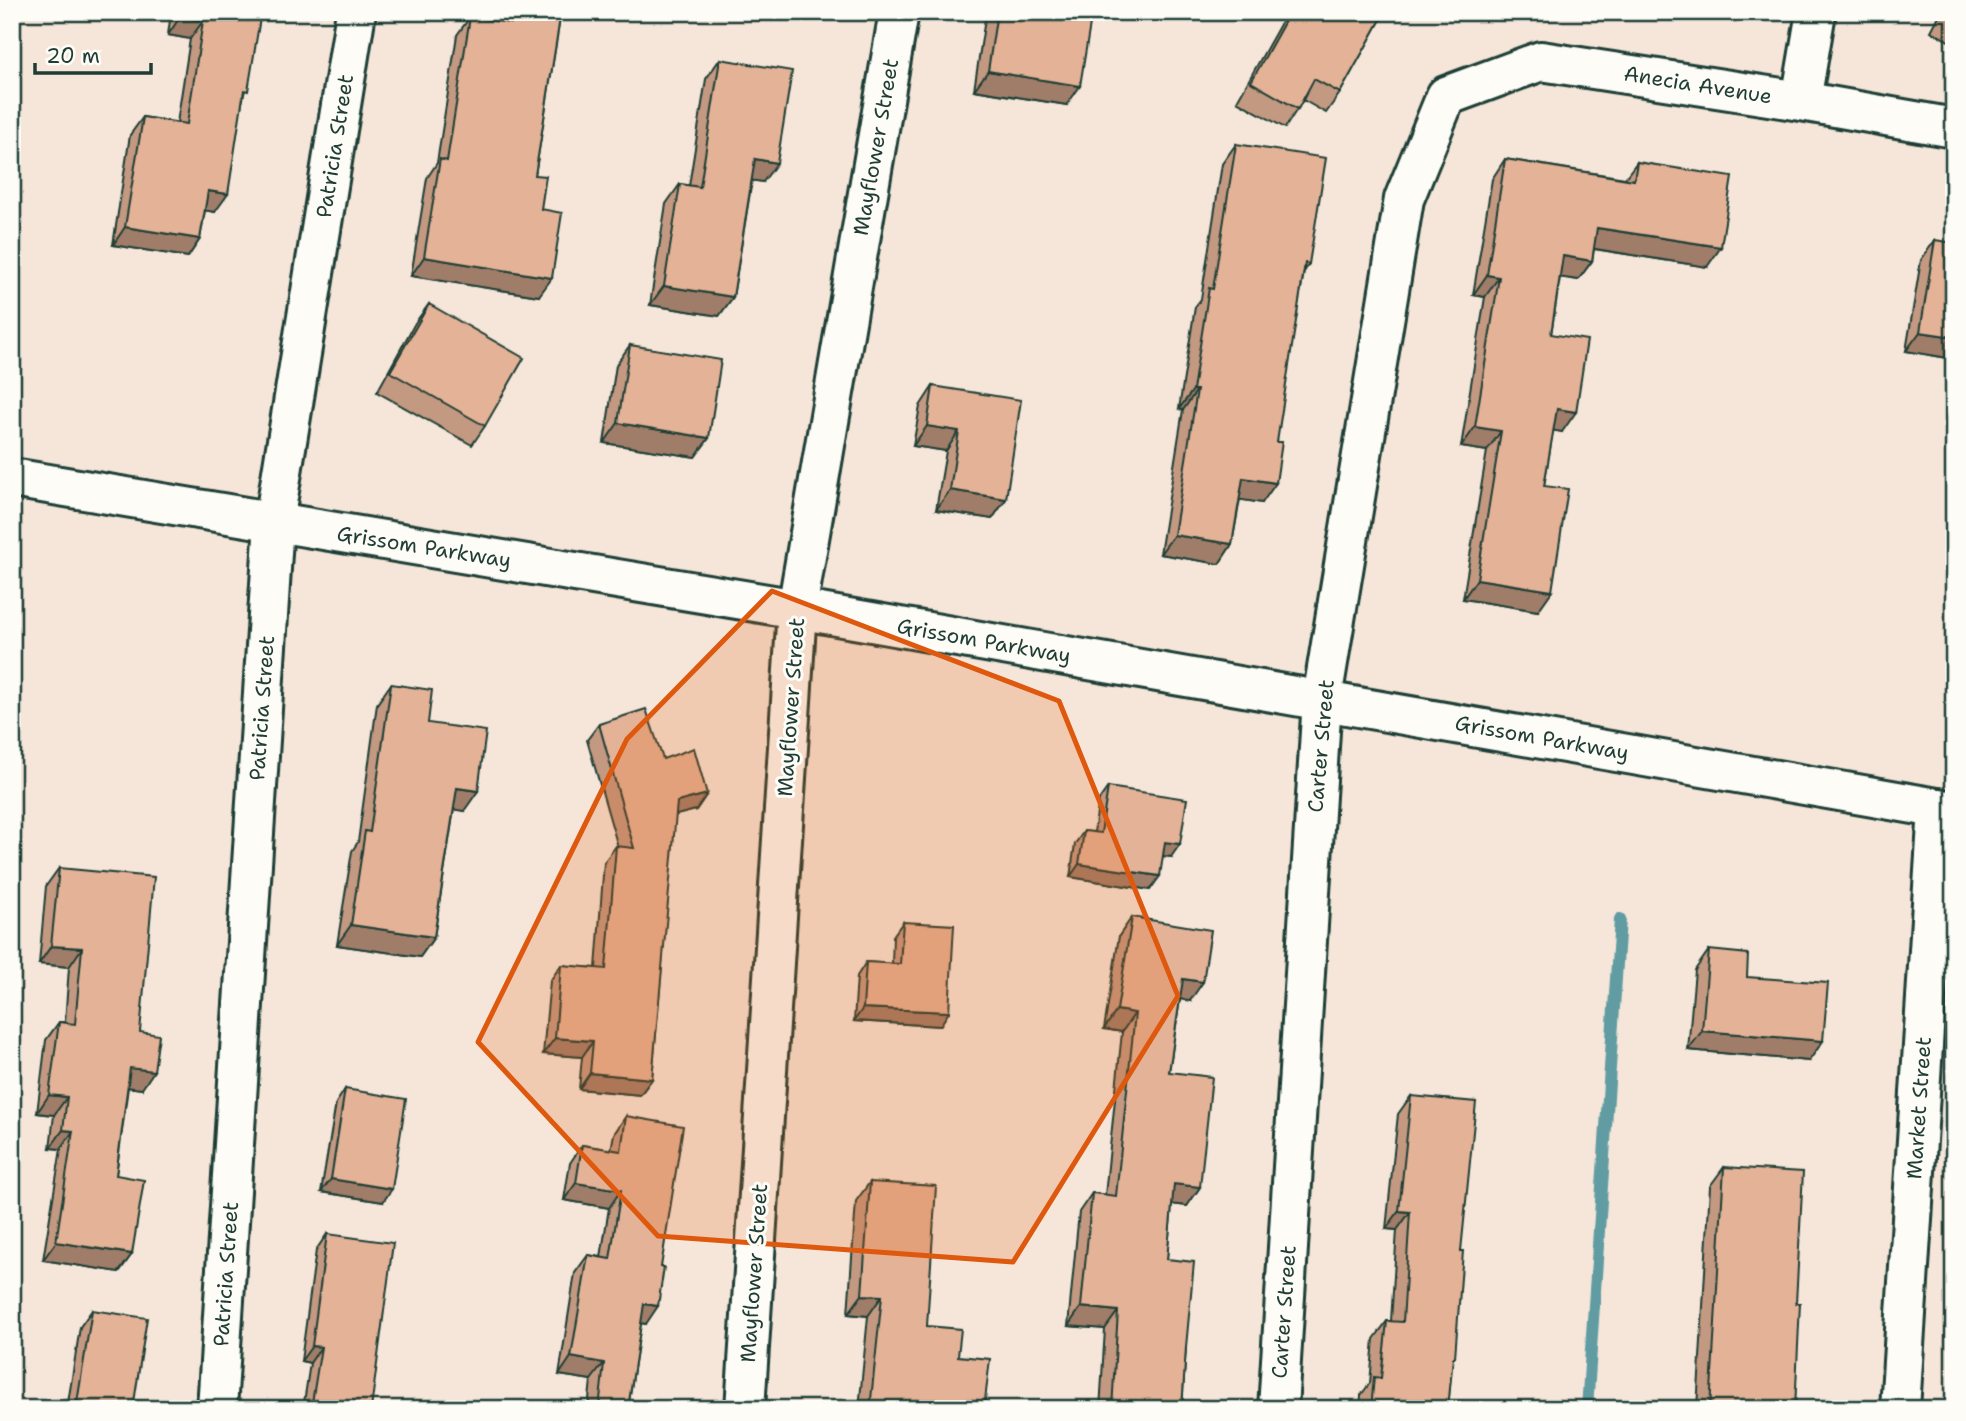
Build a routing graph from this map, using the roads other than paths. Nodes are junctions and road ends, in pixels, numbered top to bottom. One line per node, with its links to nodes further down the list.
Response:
1 (356, 12): 8 (street, Patricia Street)
2 (900, 12): 9 (street, Mayflower Street)
3 (1816, 12): 5 (street)
4 (1446, 96): 5 (street, Anecia Avenue); 10 (street, Carter Street)
5 (1801, 101): 6 (street, Anecia Avenue)
6 (1954, 128)
7 (12, 478): 8 (street, Grissom Parkway)
8 (274, 522): 9 (street, Grissom Parkway); 12 (street, Patricia Street)
9 (797, 609): 10 (street, Grissom Parkway); 13 (street, Mayflower Street)
10 (1322, 699): 11 (street, Grissom Parkway); 14 (street, Carter Street)
11 (1946, 809): 15 (street, Market Street)
12 (217, 1409)
13 (745, 1409)
14 (1278, 1409)
15 (1900, 1409)

